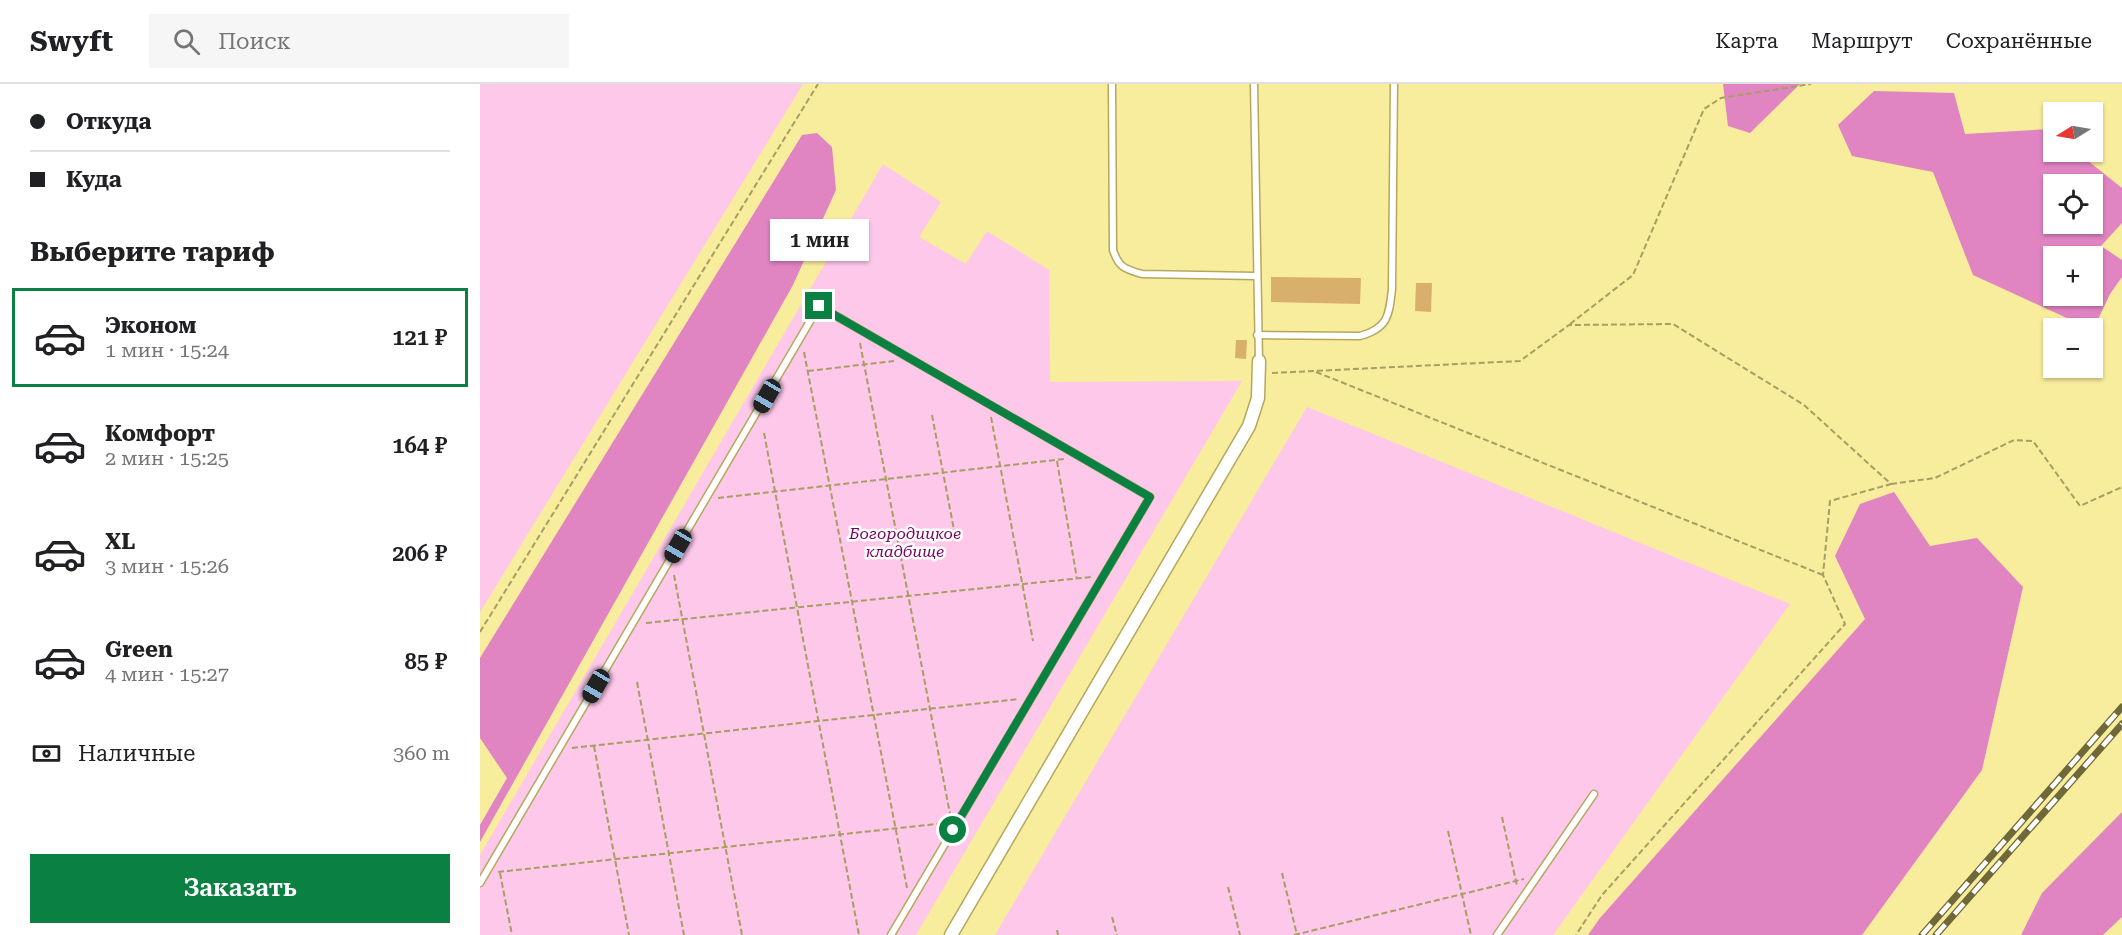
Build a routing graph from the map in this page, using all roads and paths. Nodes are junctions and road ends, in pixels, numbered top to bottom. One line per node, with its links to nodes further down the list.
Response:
1 (818, 84): 40 (path)
2 (1112, 84): 6 (lane)
3 (1254, 84): 6 (lane)
4 (1394, 84): 9 (lane)
5 (1811, 84): 7 (path)
6 (1256, 276): 9 (lane)
7 (1569, 325): 15 (path); 24 (path)
8 (857, 328): 10 (lane); 11 (lane); 12 (path)
9 (1257, 335): 13 (lane)
10 (801, 337): 14 (path); 28 (lane)
11 (911, 360): 12 (path); 19 (lane)
12 (864, 365): 14 (path); 23 (path)
13 (1258, 367): 15 (path); 77 (street)
14 (808, 371): 25 (path)
15 (1314, 371): 31 (path)
16 (990, 409): 21 (path)
17 (932, 415): 22 (path)
18 (764, 433): 27 (path)
19 (1080, 457): 20 (path); 32 (lane)
20 (1056, 460): 21 (path); 33 (path)
21 (1000, 466): 22 (path); 34 (path)
22 (943, 472): 23 (path); 29 (path)
23 (886, 479): 25 (path); 35 (path)
24 (1891, 484): 26 (path); 31 (path)
25 (830, 485): 27 (path); 36 (path)
26 (2122, 487)
27 (775, 491): 28 (path); 37 (path)
28 (706, 499): 39 (lane)
29 (954, 530)
30 (674, 573): 38 (path)
31 (1823, 575): 84 (path)
32 (1103, 576): 33 (path); 43 (lane)
33 (1077, 579): 34 (path)
34 (1023, 585): 35 (path); 41 (path)
35 (908, 596): 36 (path); 44 (path)
36 (852, 602): 37 (path); 45 (path)
37 (797, 608): 38 (path); 46 (path)
38 (682, 619): 39 (path); 47 (path)
39 (632, 624): 50 (lane)
40 (480, 632)
41 (1033, 641)
42 (637, 681): 48 (path)
43 (1031, 697): 44 (path); 76 (lane)
44 (930, 709): 45 (path); 53 (path)
45 (874, 715): 46 (path); 53 (path)
46 (819, 721): 47 (path); 55 (path)
47 (704, 734): 48 (path); 56 (path)
48 (648, 740): 49 (path); 57 (path)
49 (594, 746): 50 (path); 58 (path)
50 (559, 749): 60 (lane)
51 (1594, 794): 62 (lane)
52 (1502, 817): 63 (path)
53 (896, 829): 55 (path); 66 (path)
54 (1448, 831): 67 (path)
55 (840, 835): 56 (path); 75 (path)
56 (726, 848): 57 (path); 74 (path)
57 (669, 854): 58 (path); 73 (path)
58 (615, 860): 59 (path); 72 (path)
59 (500, 872): 60 (path); 71 (path)
60 (486, 873): 64 (lane)
61 (1282, 873): 81 (path)
62 (1538, 875): 63 (path); 68 (lane)
63 (1516, 880): 67 (path); 68 (path)
64 (480, 883)
65 (1228, 887): 80 (path)
66 (907, 888)
67 (1462, 894): 81 (path); 82 (path)
68 (1521, 901): 83 (lane)
69 (1112, 917): 79 (path)
70 (1057, 930): 78 (path)
71 (512, 935)
72 (629, 935)
73 (684, 935)
74 (742, 935)
75 (859, 935)
76 (891, 935)
77 (951, 935)
78 (1058, 935)
79 (1117, 935)
80 (1240, 935)
81 (1296, 935)
82 (1471, 935)
83 (1497, 935)
84 (1576, 935)

